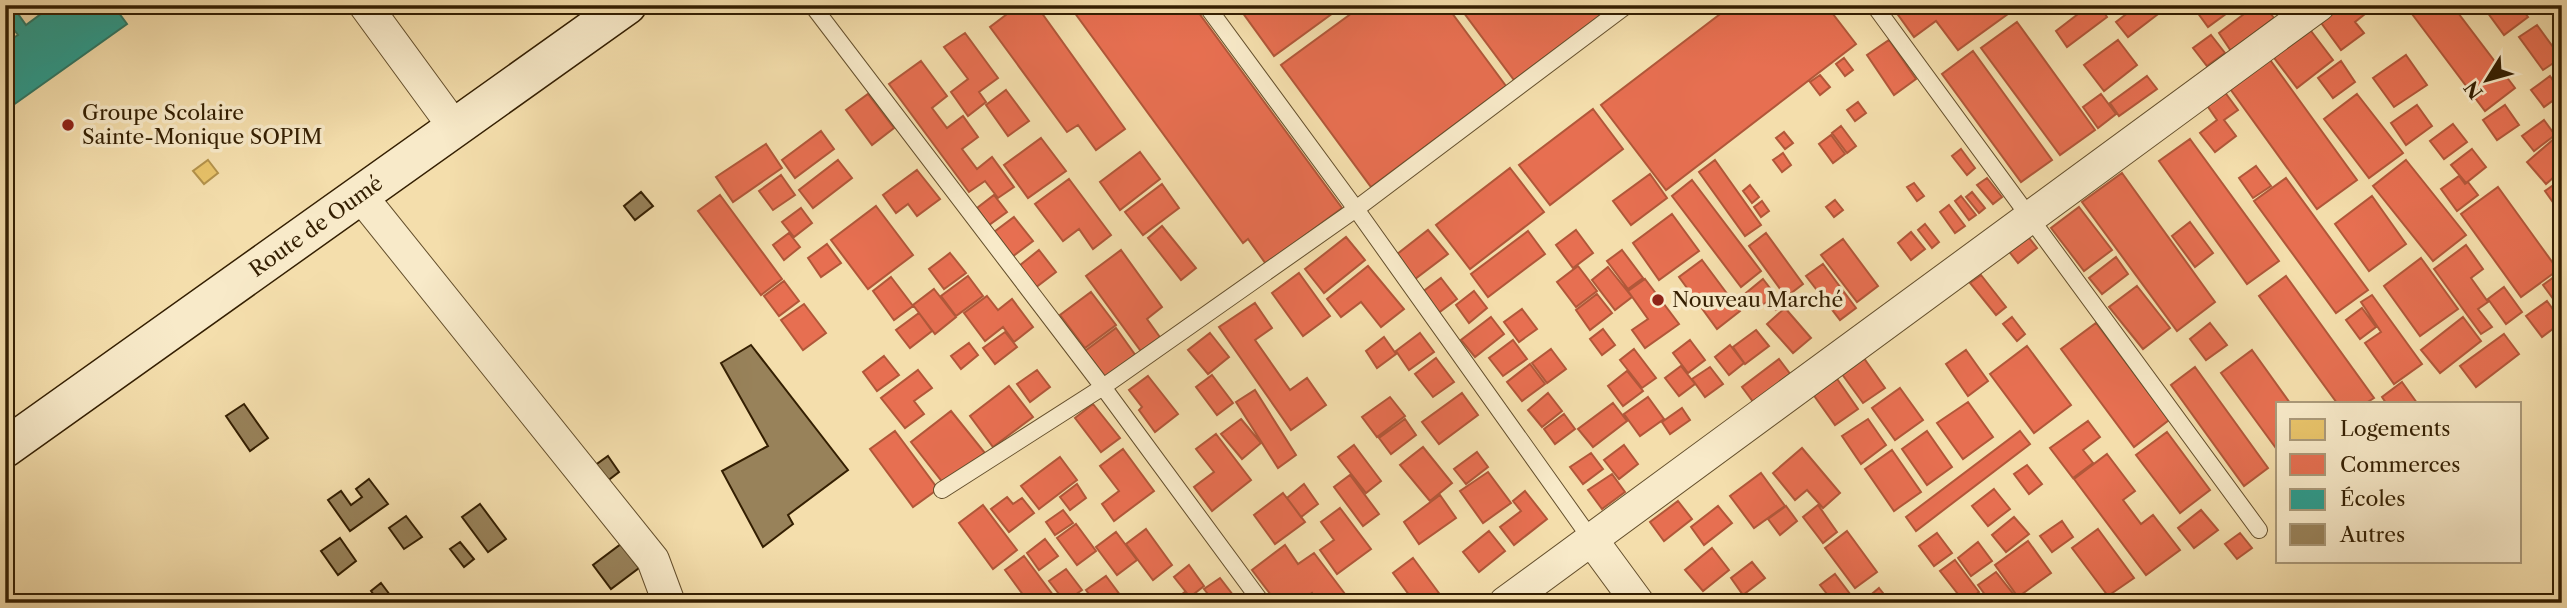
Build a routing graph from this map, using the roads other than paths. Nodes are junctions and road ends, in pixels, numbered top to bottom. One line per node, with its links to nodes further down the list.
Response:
1 (365, 5): 8 (street)
2 (626, 5): 8 (street, Route de Oumé)
3 (812, 5): 12 (lane)
4 (1206, 5): 10 (lane)
5 (1627, 5): 10 (lane)
6 (1874, 5): 11 (lane)
7 (2319, 5): 11 (street)
8 (455, 128): 9 (street, Route de Oumé)
9 (360, 195): 13 (street, Route de Oumé); 17 (street)
10 (1356, 209): 12 (lane); 16 (lane)
11 (2029, 218): 15 (lane); 16 (street)
12 (1103, 387): 14 (lane); 18 (lane)
13 (5, 449)
14 (942, 490)
15 (2259, 530)
16 (1591, 539): 19 (street); 20 (street)
17 (669, 603)
18 (1262, 603)
19 (1505, 603)
20 (1637, 603)

